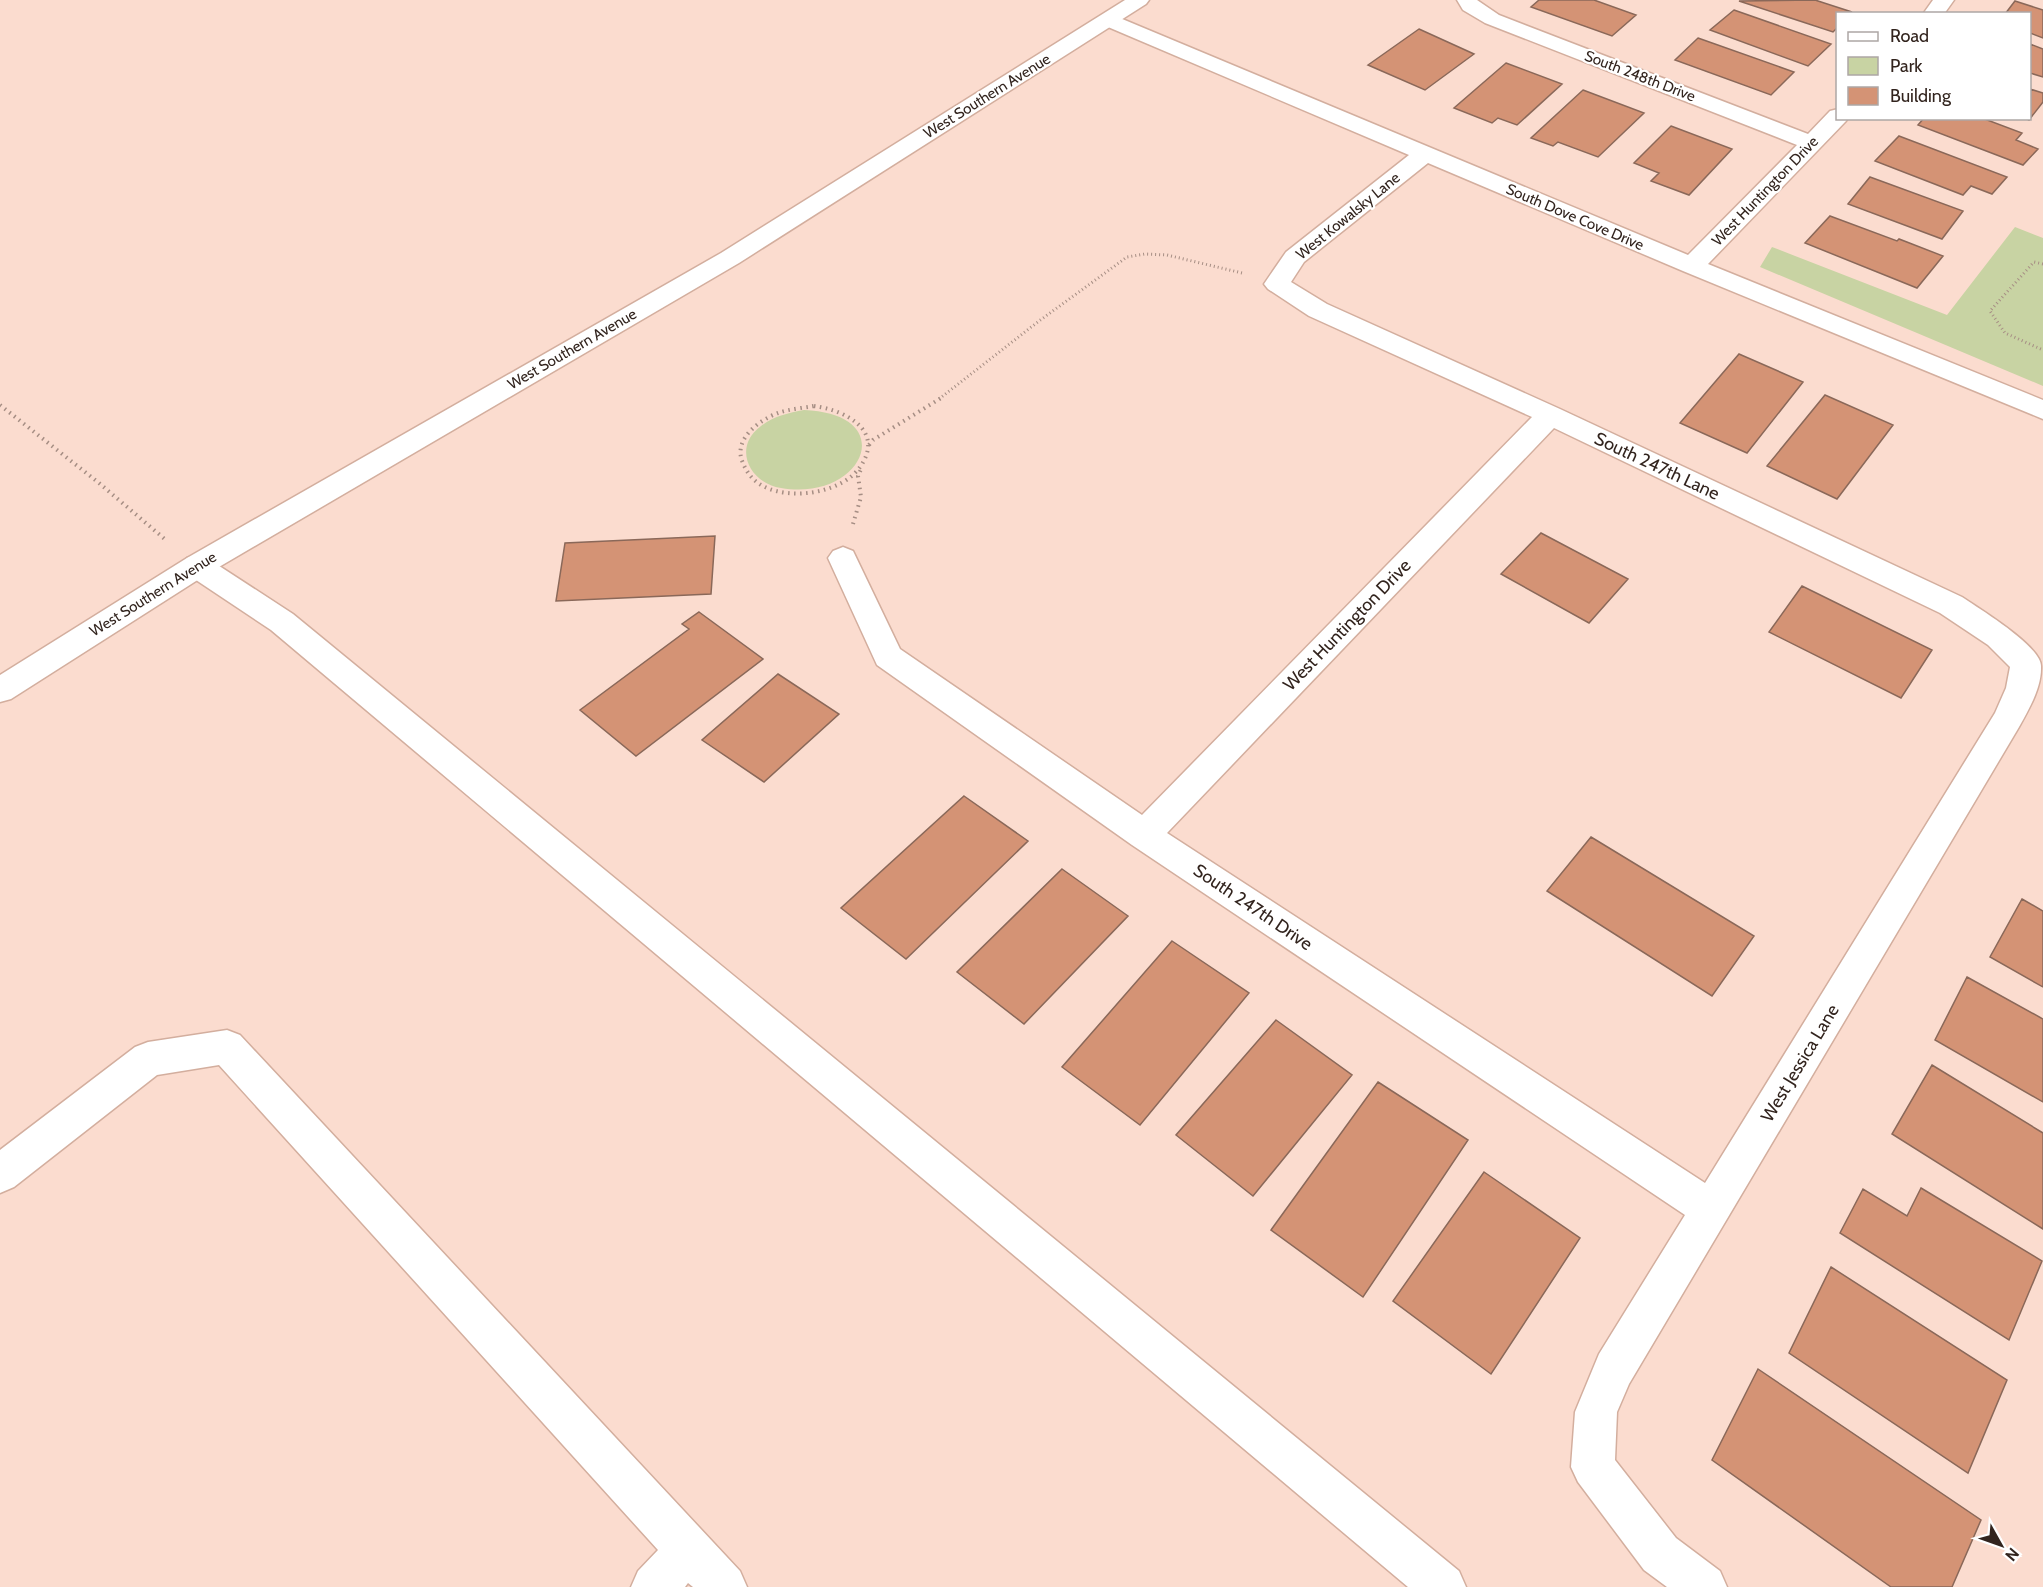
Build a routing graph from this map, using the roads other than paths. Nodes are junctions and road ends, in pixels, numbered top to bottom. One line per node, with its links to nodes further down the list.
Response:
1 (1139, 0): 5 (street, West Southern Avenue)
2 (1944, 0): 4 (street)
3 (1468, 3): 7 (street, South 248th Drive)
4 (1935, 12)
5 (1108, 20): 8 (street, South Dove Cove Drive); 14 (street, West Southern Avenue)
6 (1836, 118): 7 (street, West Huntington Drive)
7 (1812, 143): 9 (street, West Huntington Drive)
8 (1425, 154): 9 (street, South Dove Cove Drive); 10 (street, West Kowalsky Lane)
9 (1692, 266): 11 (street, South Dove Cove Drive)
10 (1277, 284): 12 (street, South 247th Lane)
11 (2043, 410)
12 (1550, 415): 15 (street, South 247th Lane); 17 (street, West Huntington Drive)
13 (843, 558): 17 (street, South 247th Drive)
14 (197, 566): 16 (street, West Southern Avenue); 23 (street)
15 (2026, 664): 19 (street, West Jessica Lane)
16 (0, 690)
17 (1144, 835): 19 (street, South 247th Drive)
18 (0, 1174): 20 (street)
19 (1711, 1210): 24 (street, West Jessica Lane)
20 (688, 1550): 21 (street); 22 (street)
21 (654, 1587)
22 (724, 1587)
23 (1443, 1587)
24 (1704, 1587)

